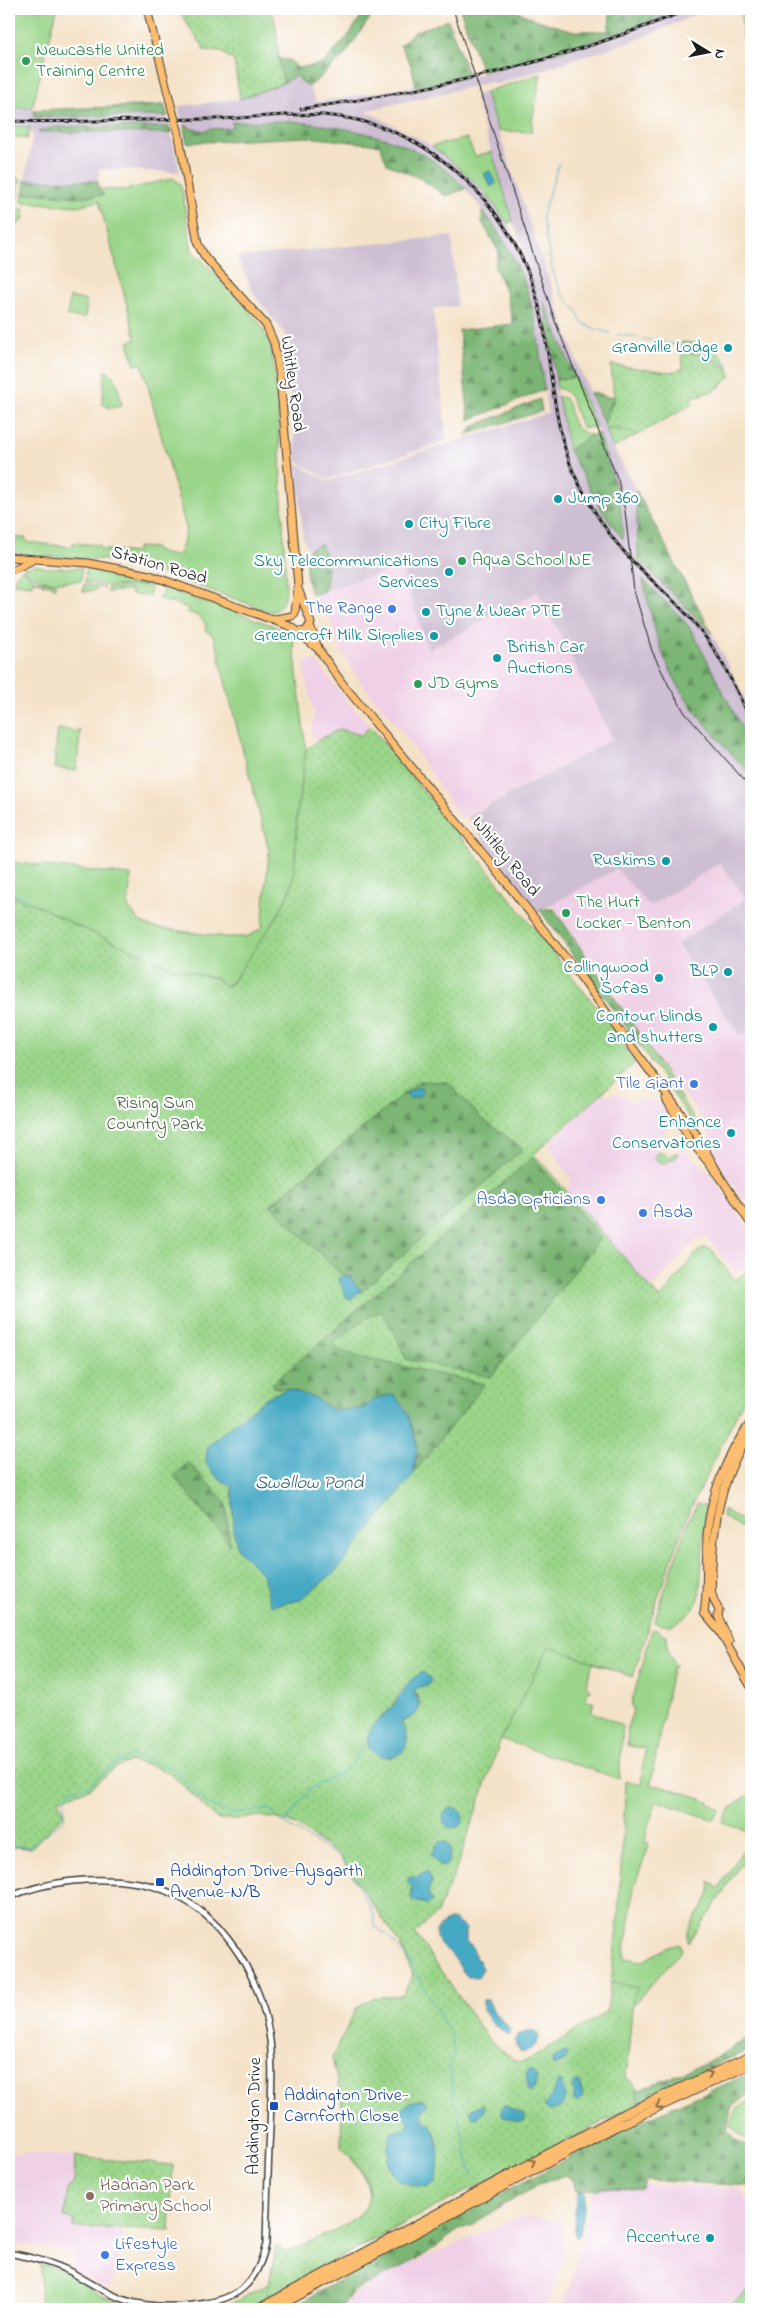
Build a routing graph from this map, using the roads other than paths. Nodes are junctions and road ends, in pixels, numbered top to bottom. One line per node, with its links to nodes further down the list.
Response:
1 (147, 9): 5 (main road, Whitley Road, bridge)
2 (9, 557): 3 (main road, Station Road); 4 (main road)
3 (33, 560): 4 (main road, Station Road); 8 (main road, Station Road)
4 (11, 571)
5 (298, 586): 6 (main road, Whitley Road); 7 (main road, Whitley Road)
6 (306, 612): 7 (main road); 9 (main road)
7 (293, 614): 8 (main road, Station Road); 10 (main road)
8 (272, 619): 10 (main road, Station Road)
9 (310, 626): 10 (main road); 11 (main road, Whitley Road)
10 (295, 629): 11 (main road, Whitley Road)
11 (319, 650): 12 (main road, Whitley Road)
12 (662, 1088): 13 (main road, Whitley Road); 14 (main road, Whitley Road)
13 (670, 1100): 14 (main road, Whitley Road); 15 (main road, Whitley Road)
14 (690, 1140): 15 (main road, Whitley Road)
15 (718, 1175): 16 (main road, Whitley Road)
16 (751, 1224)
17 (751, 1422): 20 (main road)
18 (751, 1432): 19 (main road)
19 (715, 1605): 20 (main road); 21 (main road)
20 (705, 1608): 22 (main road)
21 (718, 1616): 22 (main road); 23 (main road)
22 (708, 1619): 24 (main road)
23 (751, 1682)
24 (751, 1687)
25 (9, 1897): 28 (street, Addington Drive)
26 (751, 2056): 29 (highway, one-way to 26)
27 (751, 2064): 30 (highway, one-way to 30)
28 (9, 2253)
29 (258, 2309)
30 (273, 2309)

